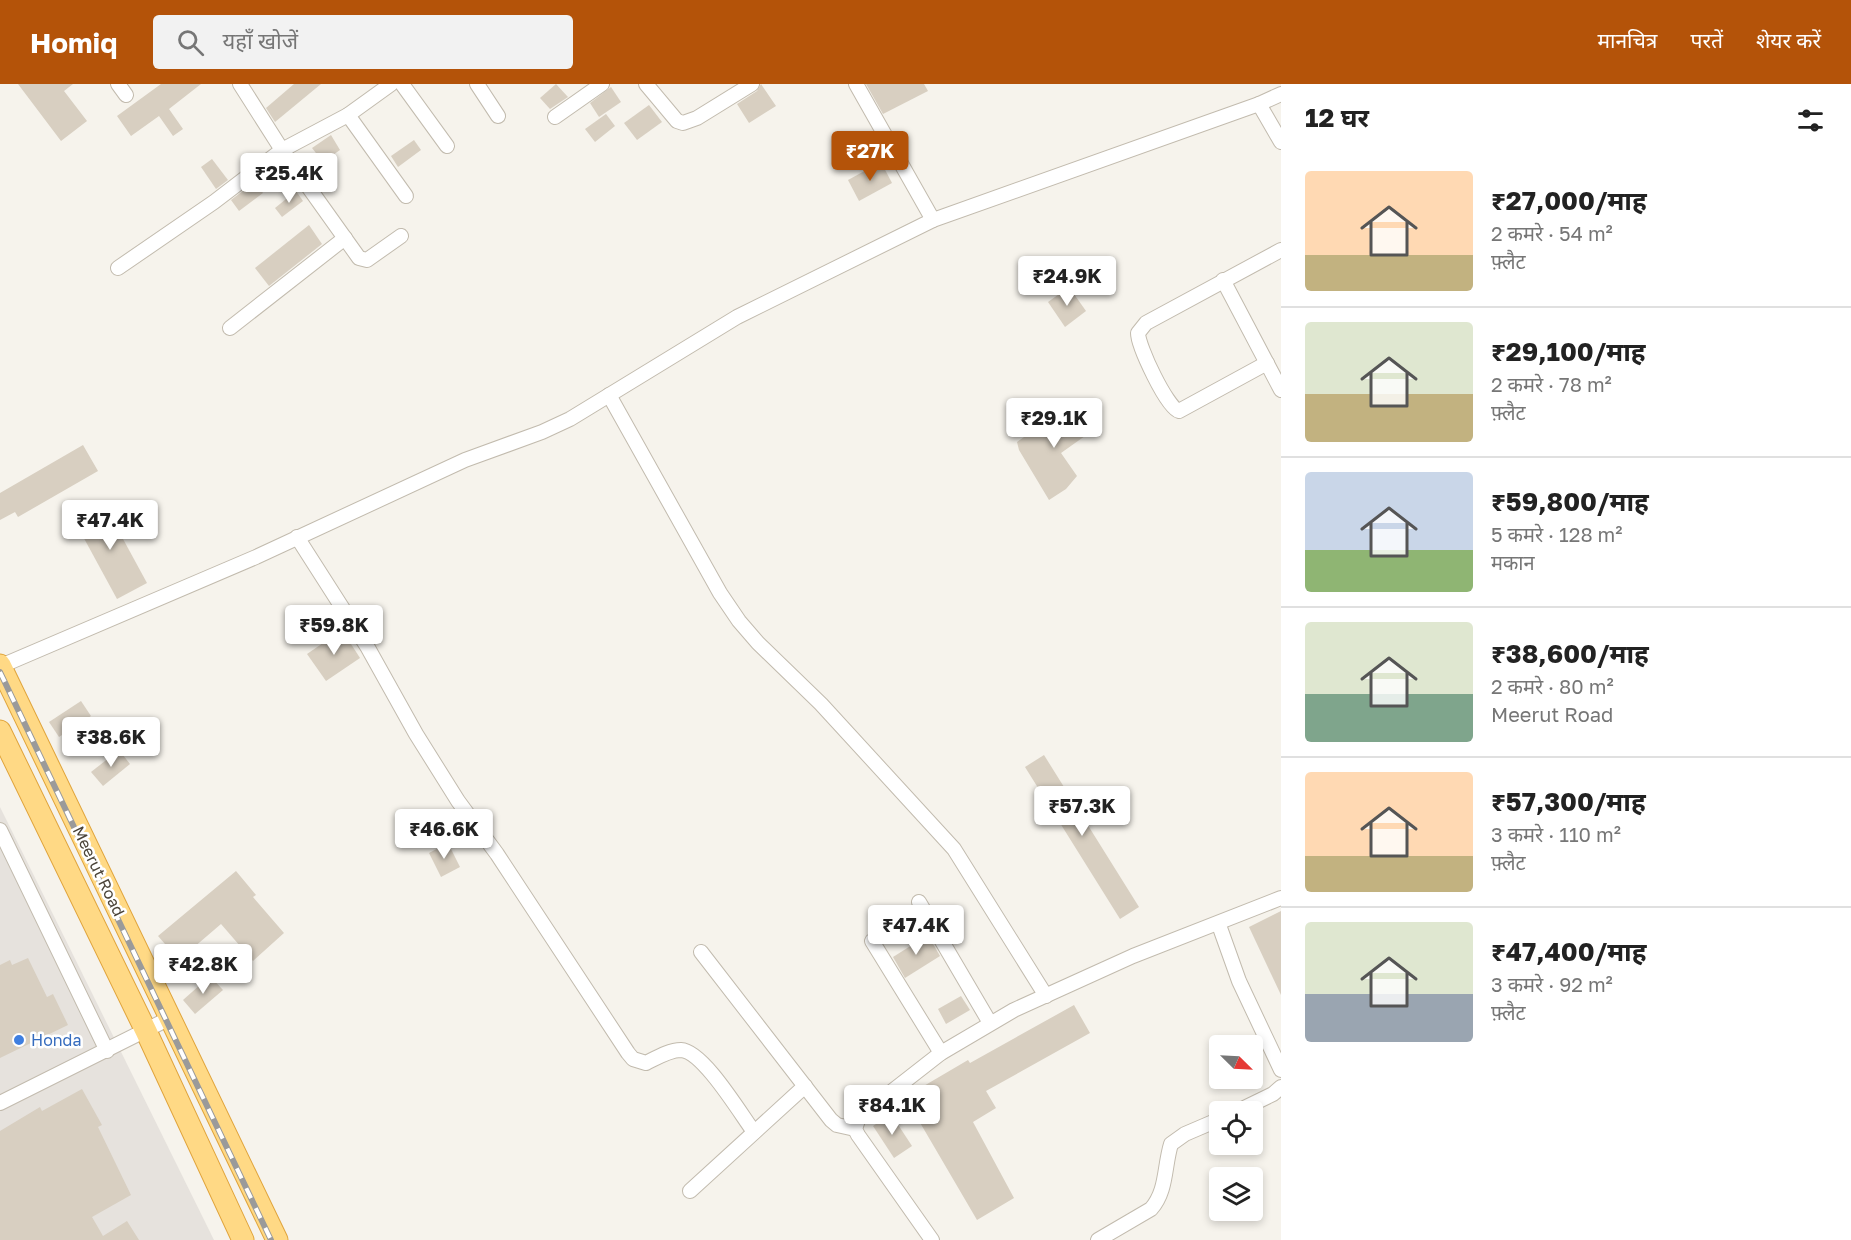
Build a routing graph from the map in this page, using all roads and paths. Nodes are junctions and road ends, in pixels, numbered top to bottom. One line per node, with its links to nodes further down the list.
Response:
1 (240, 84): 16 (street)
2 (391, 84): 11 (street)
3 (402, 84): 15 (street)
4 (477, 84): 12 (street)
5 (602, 84): 13 (street)
6 (646, 84): 7 (street)
7 (752, 84)
8 (856, 84): 18 (street)
9 (1281, 94): 10 (street)
10 (1259, 104): 14 (street); 18 (street)
11 (348, 115): 16 (street); 17 (street)
12 (498, 116)
13 (555, 117)
14 (1281, 142)
15 (447, 146)
16 (282, 150): 20 (street); 22 (street)
17 (406, 196)
18 (933, 220): 27 (street)
19 (401, 236): 20 (street)
20 (345, 237): 24 (street)
21 (1280, 254): 23 (street)
22 (118, 267)
23 (1223, 280): 25 (street); 25 (street)
24 (230, 328)
25 (1267, 363): 26 (street)
26 (1281, 390)
27 (609, 395): 28 (street); 37 (street)
28 (297, 537): 29 (street); 50 (street)
29 (0, 665): 38 (highway, Meerut Road)
30 (0, 731): 40 (highway, Meerut Road)
31 (0, 830): 41 (street)
32 (1281, 898): 34 (street)
33 (919, 902): 39 (street)
34 (1219, 925): 37 (street); 43 (street)
35 (872, 941): 42 (street)
36 (701, 952): 44 (street)
37 (1046, 996): 39 (street)
38 (170, 1018): 40 (street); 53 (highway, Meerut Road)
39 (990, 1023): 42 (street)
40 (146, 1031): 41 (street); 52 (highway, Meerut Road)
41 (107, 1051): 47 (street)
42 (941, 1053): 49 (street)
43 (1281, 1070)
44 (805, 1086): 49 (street); 50 (street)
45 (1281, 1087): 46 (street)
46 (1259, 1101)
47 (0, 1103)
48 (1209, 1124): 55 (street)
49 (855, 1129): 54 (street)
50 (754, 1132): 51 (street)
51 (690, 1191)
52 (243, 1240)
53 (277, 1240)
54 (932, 1240)
55 (1098, 1240)

